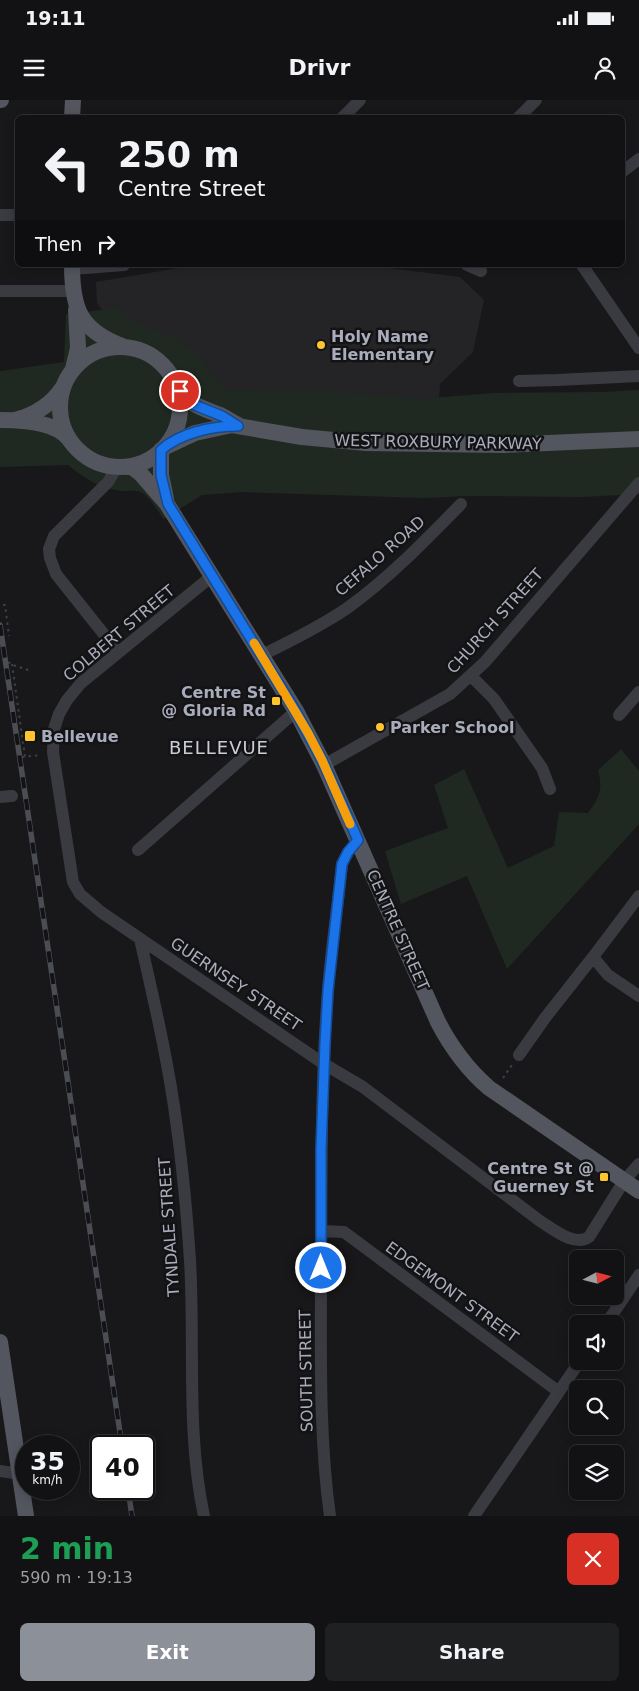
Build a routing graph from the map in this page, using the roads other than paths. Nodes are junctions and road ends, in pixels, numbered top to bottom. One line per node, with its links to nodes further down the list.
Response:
1 (73, 100): 4 (main road)
2 (360, 100): 5 (street)
3 (536, 100): 6 (street)
4 (72, 115)
5 (345, 115)
6 (521, 115)
7 (639, 159): 8 (street)
8 (625, 170)
9 (0, 215): 10 (street)
10 (15, 215)
11 (72, 267): 16 (main road)
12 (471, 267): 14 (street)
13 (583, 267): 18 (street)
14 (481, 271)
15 (0, 291): 16 (street)
16 (74, 298): 17 (main road); 19 (main road)
17 (125, 347): 19 (main road); 22 (main road)
18 (639, 348)
19 (72, 370): 23 (main road)
20 (639, 376): 21 (street)
21 (519, 381)
22 (176, 384): 25 (main road, WEST ROXBURY PARKWAY); 28 (main road)
23 (64, 386): 24 (main road); 26 (main road)
24 (7, 420): 26 (main road)
25 (238, 426): 27 (main road, WEST ROXBURY PARKWAY); 28 (main road, WEST ROXBURY PARKWAY)
26 (69, 439): 29 (main road)
27 (639, 439)
28 (163, 448): 29 (main road); 31 (main road, CENTRE STREET)
29 (121, 467): 31 (main road, CENTRE STREET); 34 (street)
30 (639, 483): 36 (street, CHURCH STREET)
31 (168, 504): 33 (main road, CENTRE STREET)
32 (461, 504): 35 (street, CEFALO ROAD)
33 (212, 576): 34 (street, COLBERT STREET); 35 (main road, CENTRE STREET)
34 (118, 652): 40 (street, COLBERT STREET)
35 (262, 656): 38 (main road, CENTRE STREET)
36 (471, 676): 41 (street, CHURCH STREET); 42 (street)
37 (639, 692): 39 (street)
38 (296, 712): 41 (main road, CENTRE STREET); 44 (street)
39 (619, 715)
40 (49, 754): 46 (street, GUERNSEY STREET)
41 (324, 765): 43 (main road, CENTRE STREET)
42 (550, 789)
43 (358, 840): 50 (street, SOUTH STREET); 52 (main road, CENTRE STREET)
44 (138, 850)
45 (639, 896): 47 (street)
46 (140, 939): 50 (street, GUERNSEY STREET); 65 (street, TYNDALE STREET)
47 (593, 957): 48 (street); 49 (street)
48 (639, 996)
49 (519, 1055)
50 (324, 1064): 52 (street, GUERNSEY STREET); 54 (street, SOUTH STREET)
51 (639, 1164): 52 (street, GUERNSEY STREET)
52 (624, 1181): 53 (main road, CENTRE STREET)
53 (639, 1191)
54 (322, 1231): 59 (street, EDGEMONT STREET); 66 (street, SOUTH STREET)
55 (639, 1275): 56 (street)
56 (612, 1315)
57 (0, 1342): 60 (main road)
58 (574, 1370): 59 (street)
59 (558, 1392): 67 (street)
60 (15, 1441)
61 (0, 1471): 62 (street)
62 (15, 1473)
63 (24, 1500): 64 (main road)
64 (26, 1516)
65 (204, 1516)
66 (330, 1516)
67 (474, 1516)

